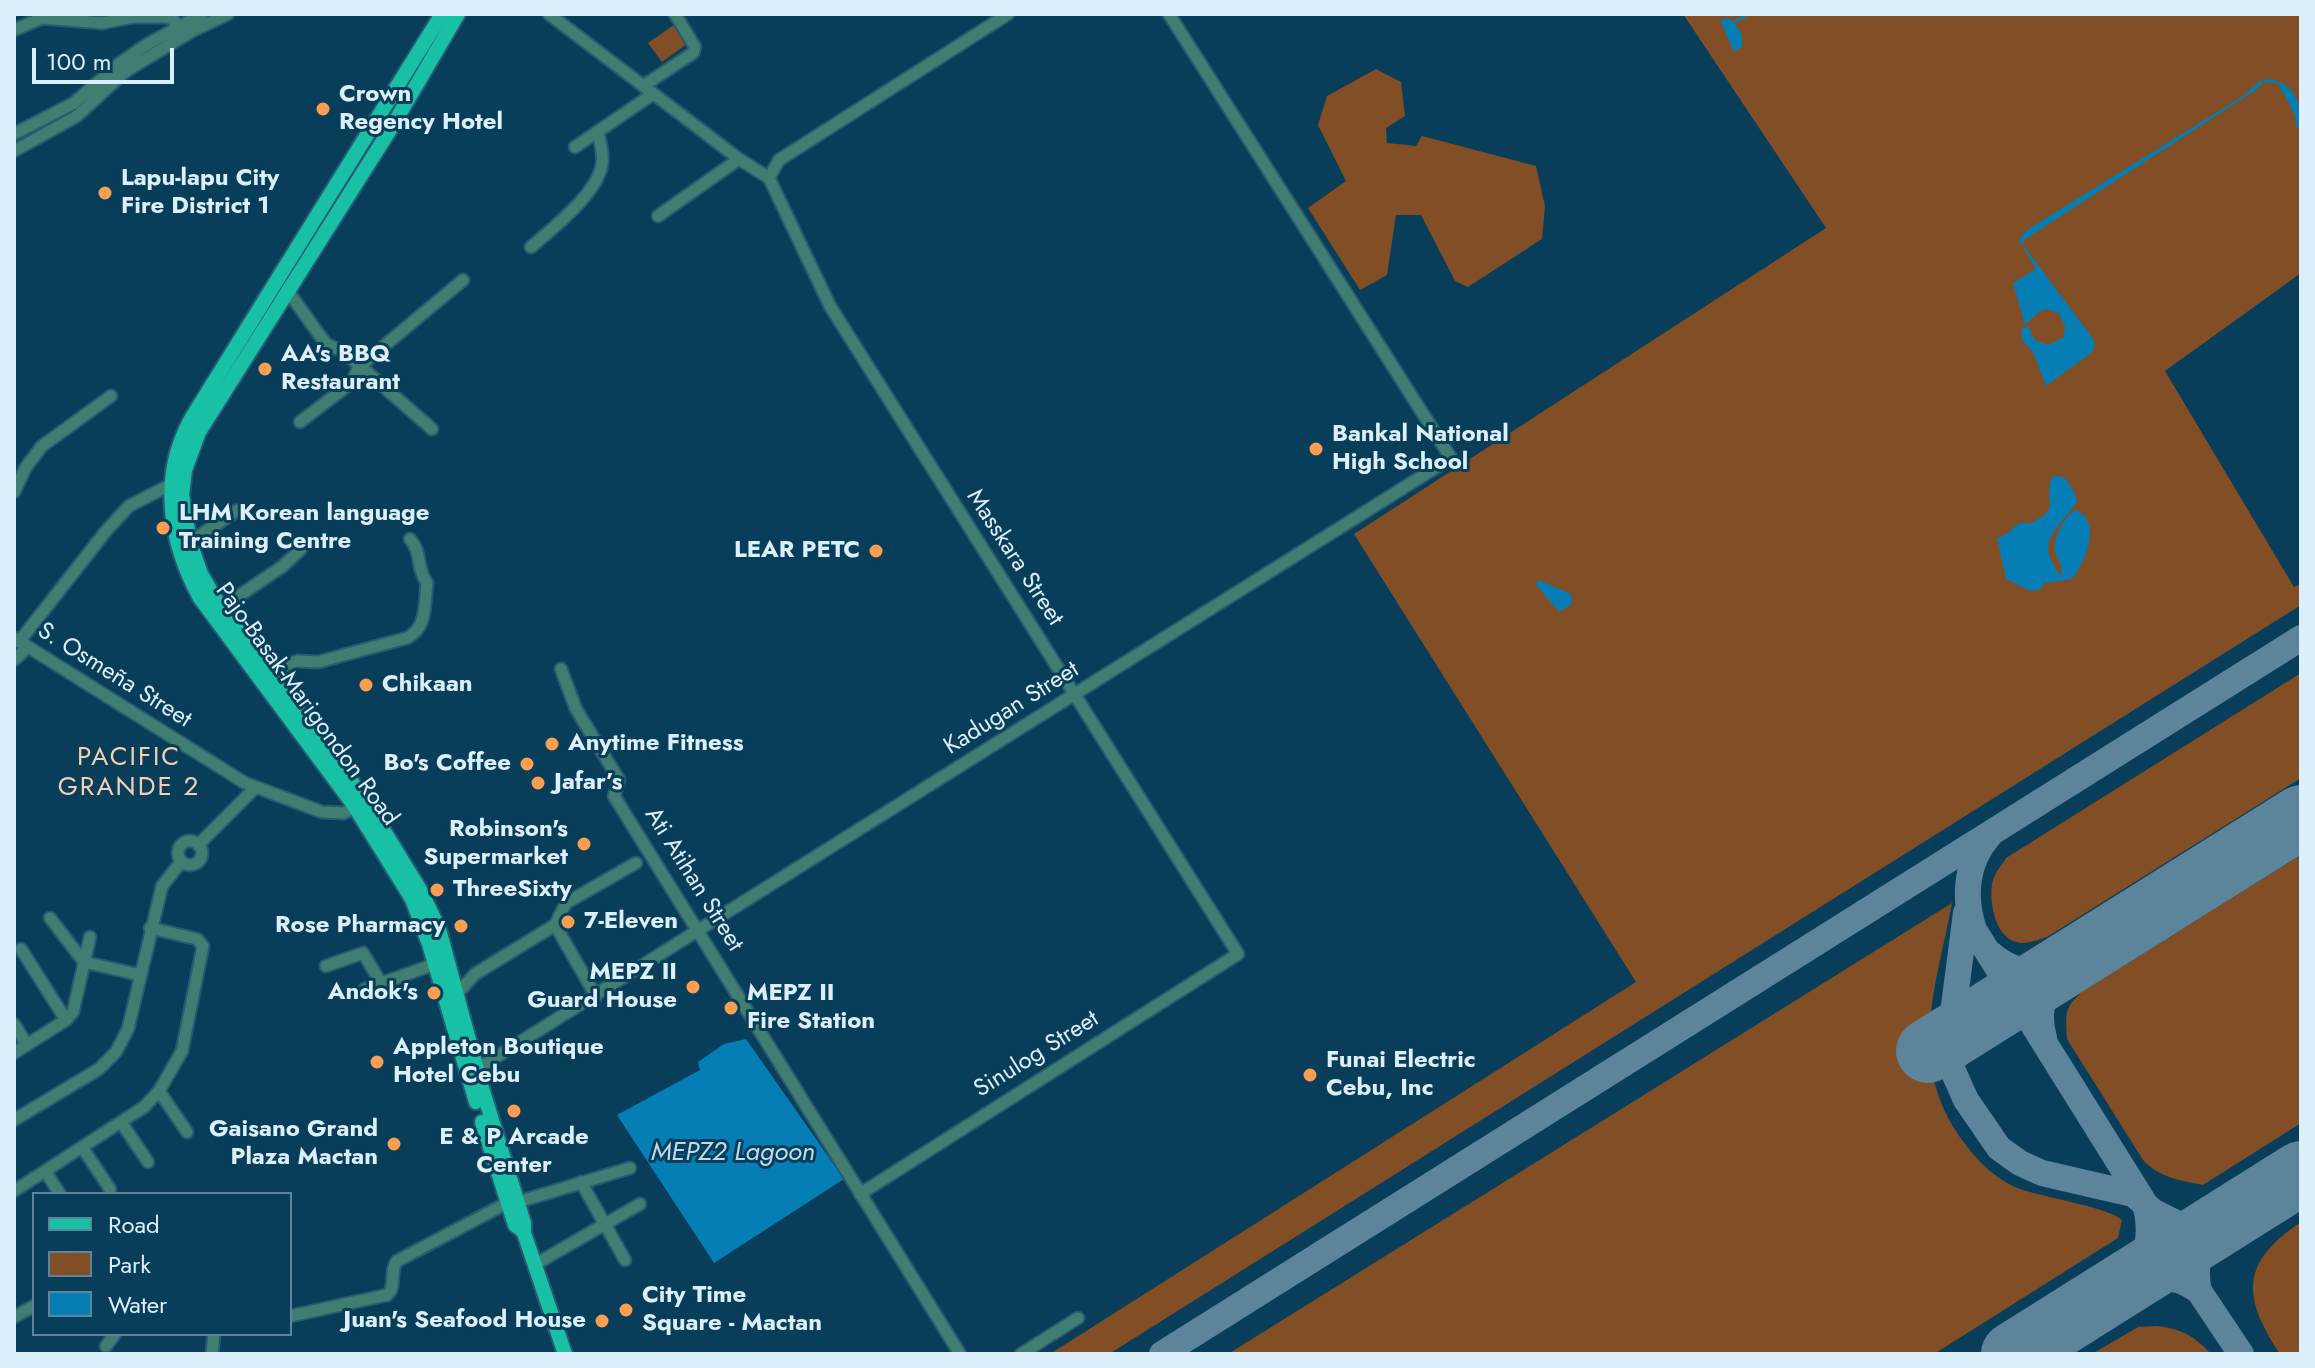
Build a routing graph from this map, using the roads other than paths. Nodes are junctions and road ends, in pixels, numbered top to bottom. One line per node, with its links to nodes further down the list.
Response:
1 (202, 14): 10 (street)
2 (228, 14): 17 (street)
3 (442, 14): 22 (main road, Pajo-Basak-Marigondon Road)
4 (458, 14): 22 (main road, Pajo-Basak-Marigondon Road)
5 (549, 14): 12 (street)
6 (675, 14): 12 (street)
7 (1008, 14): 19 (street)
8 (1169, 14): 40 (street, Kadugan Street)
9 (35, 16): 10 (street); 11 (street)
10 (178, 27): 15 (street)
11 (14, 30)
12 (643, 86): 13 (street)
13 (653, 94): 14 (street); 18 (street)
14 (598, 132): 16 (street); 21 (street)
15 (14, 134)
16 (575, 147)
17 (14, 151)
18 (739, 159): 19 (street); 20 (street)
19 (769, 178): 40 (street, Masskara Street)
20 (658, 216)
21 (531, 247)
22 (294, 265): 24 (main road, Pajo-Basak-Marigondon Road); 29 (main road, Pajo-Basak-Marigondon Road)
23 (463, 280): 25 (street)
24 (287, 290): 25 (street); 33 (main road, Pajo-Basak-Marigondon Road)
25 (359, 367): 27 (street); 28 (street)
26 (111, 396): 30 (street)
27 (300, 422)
28 (432, 429)
29 (170, 485): 36 (street); 42 (main road, Pajo-Basak-Marigondon Road)
30 (14, 492)
31 (238, 510): 33 (street)
32 (410, 539): 39 (street)
33 (190, 542): 35 (main road, Pajo-Basak-Marigondon Road)
34 (301, 549): 35 (street)
35 (221, 608): 39 (main road, Pajo-Basak-Marigondon Road)
36 (20, 643): 37 (street); 41 (street, S. Osmeña Street)
37 (14, 660)
38 (561, 669): 48 (street, Ati Atihan Street)
39 (271, 675): 42 (main road, Pajo-Basak-Marigondon Road)
40 (1075, 695): 48 (street, Kadugan Street); 51 (street, Masskara Street)
41 (251, 785): 42 (street, S. Osmeña Street); 47 (street)
42 (360, 804): 43 (main road, Pajo-Basak-Marigondon Road)
43 (374, 825): 53 (main road, Pajo-Basak-Marigondon Road); 55 (main road, Pajo-Basak-Marigondon Road)
44 (636, 863): 46 (street)
45 (50, 918): 52 (street)
46 (555, 925): 56 (street); 61 (street)
47 (150, 928): 57 (street); 67 (street)
48 (700, 931): 61 (street, Kadugan Street); 79 (street, Ati Atihan Street)
49 (90, 937): 52 (street)
50 (21, 949): 62 (street)
51 (1238, 954): 79 (street, Sinulog Street)
52 (84, 962): 57 (street); 62 (street)
53 (435, 964): 58 (street); 80 (main road, Pajo-Basak-Marigondon Road)
54 (326, 966): 58 (street)
55 (450, 970): 56 (street); 60 (main road, Pajo-Basak-Marigondon Road)
56 (475, 974): 60 (street)
57 (140, 975): 68 (street)
58 (381, 983): 59 (street)
59 (365, 989)
60 (457, 994): 66 (main road, Pajo-Basak-Marigondon Road)
61 (596, 996): 66 (street, Kadugan Street)
62 (66, 1020): 64 (street)
63 (14, 1024): 64 (street)
64 (27, 1045): 65 (street)
65 (14, 1053)
66 (477, 1069): 80 (main road, Pajo-Basak-Marigondon Road)
67 (159, 1091): 69 (street); 70 (street)
68 (15, 1118)
69 (121, 1122): 71 (street); 72 (street)
70 (187, 1132)
71 (82, 1147): 74 (street); 76 (street)
72 (148, 1162)
73 (630, 1168): 75 (street)
74 (45, 1171): 77 (street); 78 (street)
75 (581, 1182): 80 (street); 82 (street)
76 (110, 1189)
77 (14, 1191)
78 (59, 1192)
79 (860, 1194): 92 (street, Ati Atihan Street)
80 (512, 1202): 84 (main road, Pajo-Basak-Marigondon Road); 86 (street)
81 (640, 1204): 82 (street)
82 (604, 1224): 83 (street); 84 (street)
83 (625, 1260)
84 (534, 1265): 91 (main road, Pajo-Basak-Marigondon Road)
85 (32, 1307): 87 (street)
86 (292, 1316)
87 (14, 1317)
88 (1078, 1318): 93 (street)
89 (114, 1336): 90 (street)
90 (106, 1346)
91 (565, 1354)
92 (960, 1354)
93 (1021, 1354)

